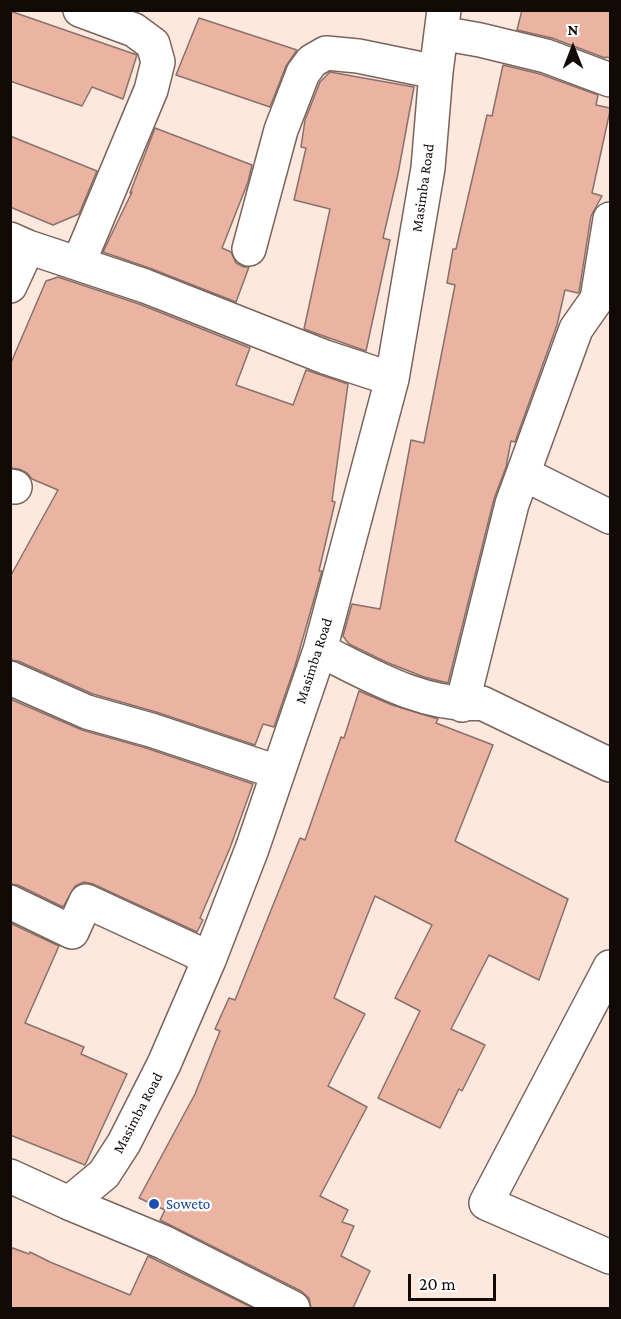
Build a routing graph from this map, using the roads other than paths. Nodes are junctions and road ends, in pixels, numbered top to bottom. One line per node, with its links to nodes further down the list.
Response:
1 (80, 10): 8 (street)
2 (443, 22): 3 (street, Masimba Road); 4 (street)
3 (436, 72): 7 (street); 10 (street, Masimba Road)
4 (610, 80)
5 (610, 219): 11 (street)
6 (19, 243): 8 (street); 9 (street)
7 (249, 249)
8 (78, 262): 10 (street)
9 (10, 286)
10 (392, 379): 13 (street, Masimba Road)
11 (524, 474): 12 (street); 15 (street)
12 (610, 516)
13 (320, 650): 15 (street); 17 (street, Masimba Road)
14 (10, 678): 17 (street)
15 (462, 705): 16 (street)
16 (610, 765)
17 (277, 772): 19 (street, Masimba Road)
18 (10, 902): 19 (street)
19 (209, 960): 22 (street, Masimba Road)
20 (610, 967): 23 (street)
21 (10, 1176): 22 (street)
22 (69, 1203): 24 (street)
23 (610, 1257)
24 (293, 1308)

